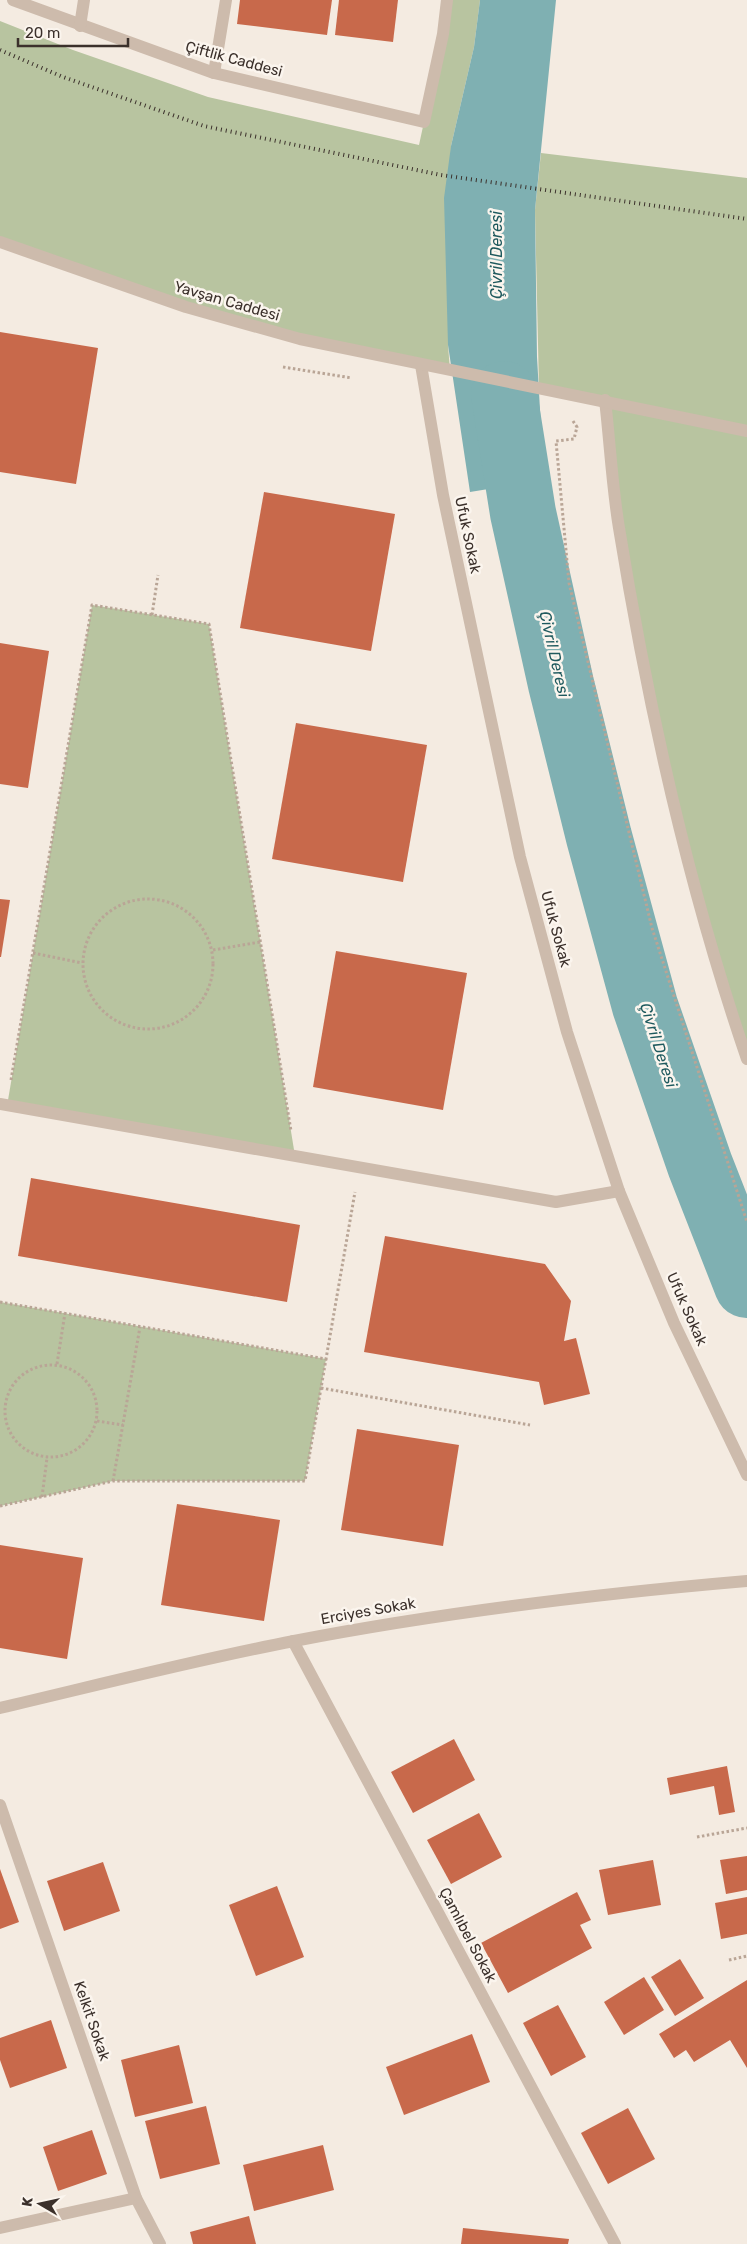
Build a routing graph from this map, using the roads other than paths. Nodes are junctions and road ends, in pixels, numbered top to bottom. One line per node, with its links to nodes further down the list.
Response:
1 (13, 0): 5 (street, Çiftlik Caddesi)
2 (84, 0): 5 (street)
3 (226, 0): 6 (street)
4 (447, 0): 6 (street, Çiftlik Caddesi)
5 (80, 26): 6 (street, Çiftlik Caddesi)
6 (214, 73)
7 (0, 242): 8 (street, Yavşan Caddesi)
8 (421, 365): 9 (street, Yavşan Caddesi); 13 (street, Ufuk Sokak)
9 (605, 400): 10 (street, Yavşan Caddesi); 11 (street)
10 (747, 431)
11 (747, 1059)
12 (4, 1105): 13 (street)
13 (619, 1191): 14 (street, Ufuk Sokak)
14 (747, 1475)
15 (747, 1581): 16 (street, Erciyes Sokak)
16 (293, 1641): 17 (street, Erciyes Sokak); 22 (street, Çamlıbel Sokak)
17 (0, 1708)
18 (0, 1805): 19 (street, Kelkit Sokak)
19 (136, 2198): 20 (street); 21 (street, Kelkit Sokak)
20 (0, 2228)
21 (160, 2244)
22 (615, 2244)

